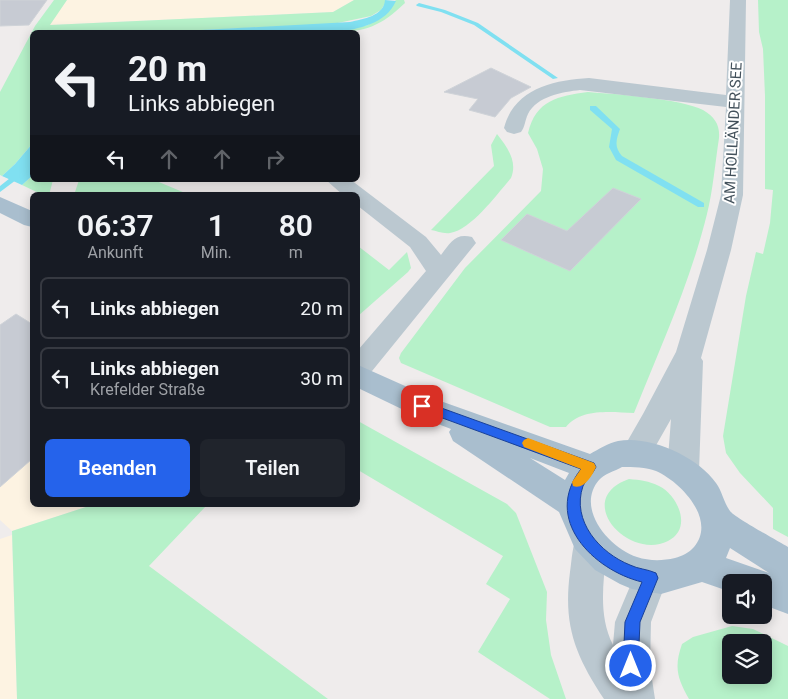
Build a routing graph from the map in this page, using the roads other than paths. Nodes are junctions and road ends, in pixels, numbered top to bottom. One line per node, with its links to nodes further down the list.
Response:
1 (738, 0): 2 (street, AM HOLLÄNDER SEE)
2 (736, 102): 3 (street); 11 (street, AM HOLLÄNDER SEE)
3 (514, 128)
4 (340, 182): 5 (street)
5 (353, 192)
6 (360, 197): 10 (street)
7 (5, 207): 8 (main road)
8 (30, 219)
9 (464, 242): 10 (street)
10 (439, 270): 12 (street)
11 (690, 352): 15 (street, AM HOLLÄNDER SEE); 17 (street, AM HOLLÄNDER SEE)
12 (360, 366)
13 (360, 377): 14 (main road)
14 (422, 406): 16 (main road); 18 (main road)
15 (635, 454): 16 (main road); 17 (main road)
16 (590, 467): 18 (main road)
17 (683, 471): 19 (main road)
18 (574, 504): 20 (main road)
19 (716, 520): 21 (main road); 22 (main road)
20 (590, 545): 24 (main road); 27 (street)
21 (700, 565): 23 (main road); 24 (main road)
22 (788, 566)
23 (726, 574)
24 (651, 578): 28 (street)
25 (772, 591): 26 (main road)
26 (788, 597)
27 (627, 699)
28 (636, 699)

